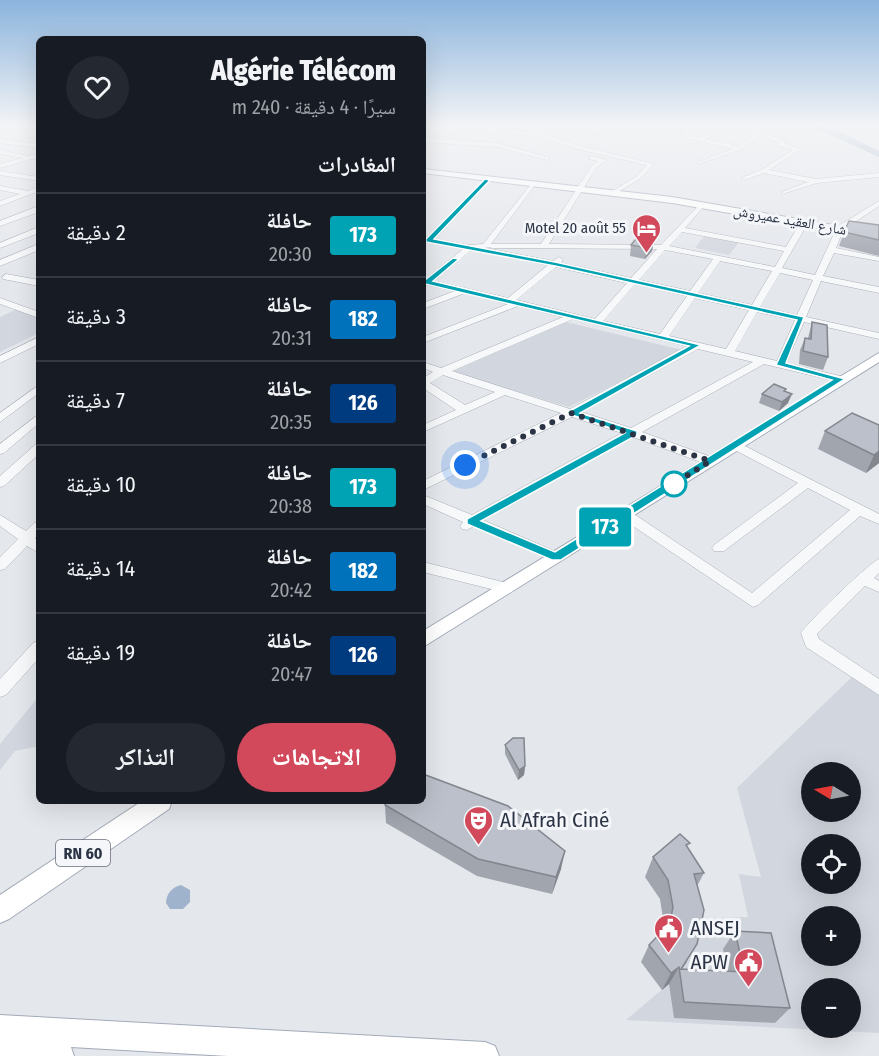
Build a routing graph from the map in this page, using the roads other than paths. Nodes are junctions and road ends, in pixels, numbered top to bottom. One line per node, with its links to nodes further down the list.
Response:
1 (7, 174): 9 (street)
2 (441, 174): 12 (main road, شارع العقيد عميروش)
3 (443, 174): 17 (main road, شارع العقيد عميروش)
4 (589, 174): 17 (street)
5 (642, 174): 19 (street)
6 (754, 174): 10 (street)
7 (780, 174): 13 (street)
8 (879, 175): 13 (street)
9 (21, 177): 11 (street); 15 (street)
10 (744, 178)
11 (36, 179)
12 (487, 180): 14 (main road, شارع العقيد عميروش); 32 (street)
13 (816, 181): 20 (street)
14 (532, 185): 17 (main road, شارع العقيد عميروش); 34 (street)
15 (0, 187): 18 (street)
16 (36, 190): 18 (street)
17 (578, 190): 19 (main road, شارع العقيد عميروش); 24 (main road, شارع العقيد عميروش); 35 (street)
18 (30, 193): 21 (street); 23 (street)
19 (613, 193): 24 (main road, شارع العقيد عميروش)
20 (784, 193)
21 (36, 194)
22 (879, 203): 29 (street)
23 (0, 204)
24 (701, 205): 26 (main road, شارع العقيد عميروش); 28 (street)
25 (36, 210): 27 (street)
26 (804, 223): 29 (main road, شارع العقيد عميروش); 40 (street)
27 (0, 224)
28 (680, 229): 39 (street); 40 (street)
29 (840, 229): 31 (main road, شارع العقيد عميروش); 41 (street)
30 (36, 231): 33 (street)
31 (879, 236)
32 (426, 240): 38 (street)
33 (0, 246)
34 (485, 246): 35 (street); 38 (street)
35 (544, 246): 36 (street)
36 (573, 247): 39 (street); 45 (street)
37 (36, 248): 44 (street)
38 (470, 248): 45 (street); 49 (street)
39 (663, 248): 42 (street); 52 (street)
40 (789, 250): 46 (street)
41 (831, 250): 43 (street); 48 (street)
42 (718, 258): 46 (street); 55 (street)
43 (879, 259)
44 (0, 263)
45 (555, 264): 52 (street); 57 (street)
46 (778, 270): 48 (street); 59 (street)
47 (6, 277): 51 (street)
48 (817, 278): 53 (street); 62 (street)
49 (426, 280)
50 (426, 281): 54 (street)
51 (36, 282)
52 (632, 282): 55 (street); 63 (street)
53 (879, 290)
54 (464, 291): 57 (street); 58 (street)
55 (693, 295): 59 (street); 65 (street)
56 (0, 302): 60 (street)
57 (514, 302): 61 (street); 66 (street)
58 (426, 305)
59 (756, 308): 62 (street); 69 (street)
60 (36, 314)
61 (573, 316): 63 (street); 76 (street)
62 (801, 318): 64 (street); 73 (street)
63 (597, 322): 65 (street)
64 (879, 336)
65 (663, 338): 68 (street)
66 (426, 339)
67 (35, 343): 71 (street); 74 (street)
68 (697, 345): 69 (street); 85 (street)
69 (729, 353): 72 (street)
70 (879, 357): 77 (main road)
71 (0, 360)
72 (762, 361): 73 (street); 89 (street)
73 (780, 365): 77 (street)
74 (0, 366)
75 (426, 366): 76 (street)
76 (442, 371): 78 (street); 81 (street)
77 (840, 379): 90 (main road)
78 (426, 380)
79 (426, 384): 84 (street)
80 (36, 390): 82 (street)
81 (505, 392): 84 (street); 85 (street)
82 (22, 401): 83 (street); 86 (street)
83 (36, 410)
84 (464, 410): 88 (street)
85 (571, 413): 89 (street); 96 (street)
86 (0, 419)
87 (36, 420): 91 (street)
88 (426, 427)
89 (633, 433): 93 (street); 103 (street)
90 (735, 445): 93 (main road); 95 (street)
91 (0, 450)
92 (36, 451): 94 (street)
93 (710, 461): 100 (main road)
94 (0, 483)
95 (807, 483): 99 (street); 107 (street)
96 (426, 485)
97 (426, 501): 103 (street)
98 (426, 508): 103 (street)
99 (858, 510): 100 (street); 102 (street)
100 (626, 515): 108 (main road)
101 (0, 519): 105 (street)
102 (879, 520)
103 (469, 524): 108 (street)
104 (36, 529): 105 (street)
105 (26, 539): 106 (street); 110 (street)
106 (36, 546)
107 (719, 548)
108 (553, 559): 114 (main road)
109 (879, 564): 112 (street)
110 (0, 565)
111 (426, 568): 114 (street)
112 (863, 579): 113 (street); 117 (street)
113 (879, 587)
114 (507, 588): 115 (main road)
115 (426, 638)
116 (36, 650): 118 (street)
117 (879, 688)
118 (0, 690)
119 (156, 804): 120 (main road, RN 60)
120 (2, 907)
121 (2, 1034): 122 (main road); 123 (main road)
122 (60, 1056)
123 (485, 1056)

